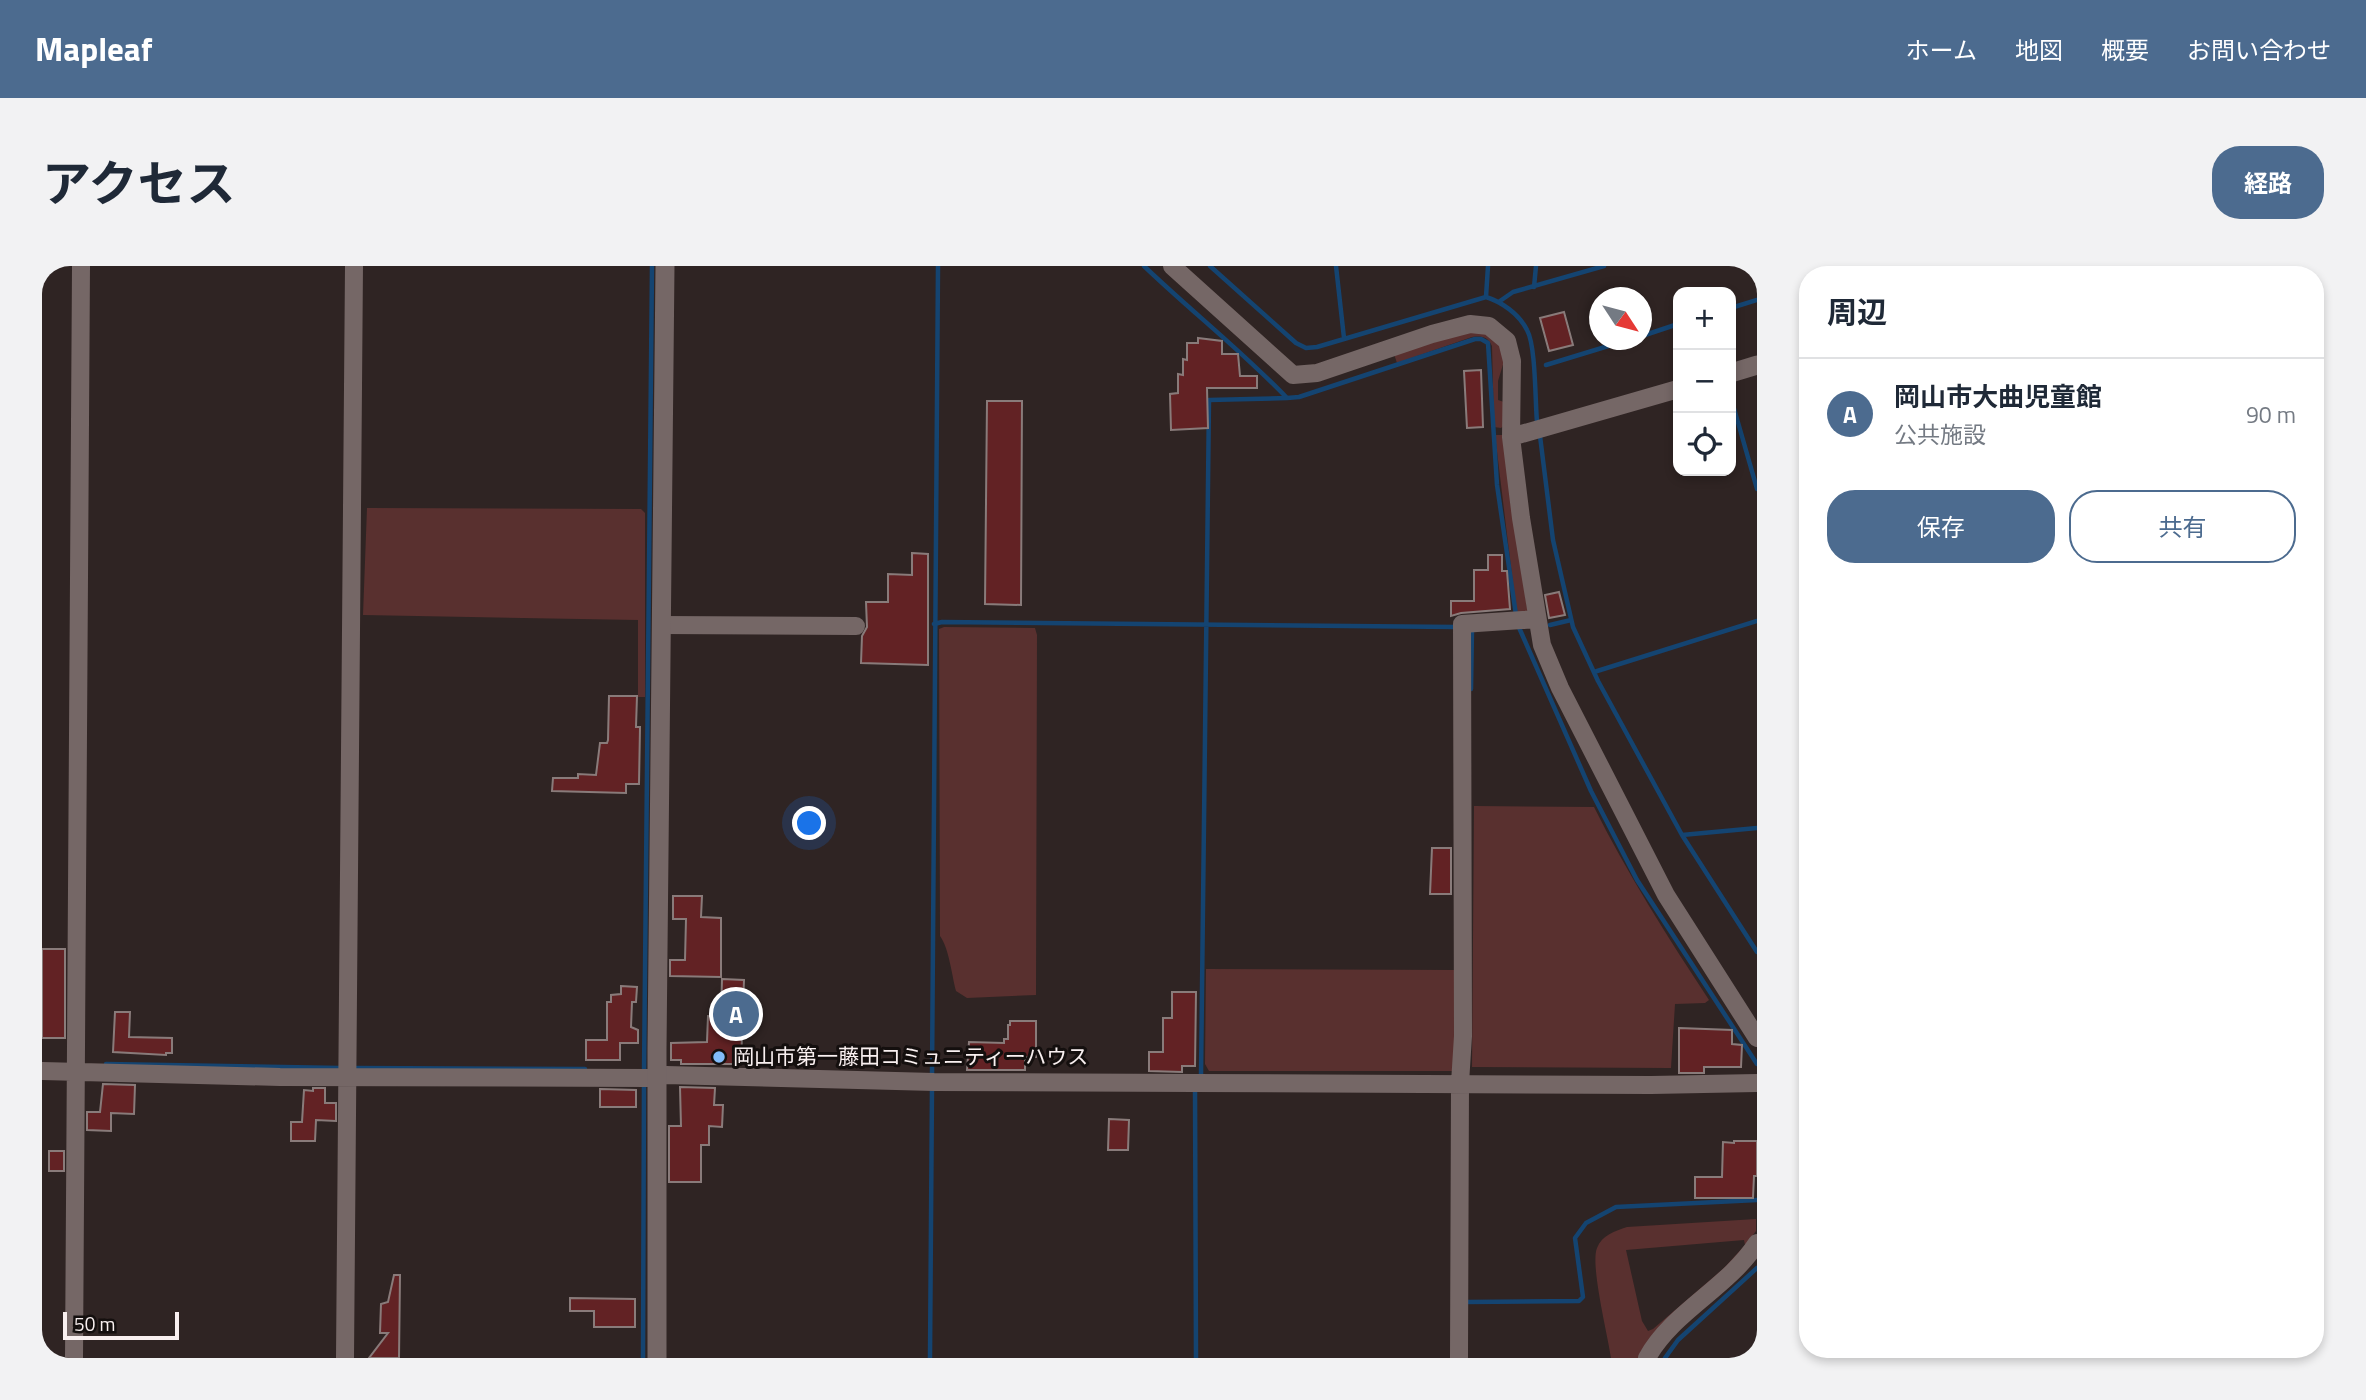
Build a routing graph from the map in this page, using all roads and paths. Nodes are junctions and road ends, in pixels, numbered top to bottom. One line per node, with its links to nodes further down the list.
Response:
1 (81, 266): 13 (street)
2 (354, 266): 15 (street)
3 (665, 266): 10 (street)
4 (1172, 266): 8 (street)
5 (1757, 365): 6 (street)
6 (1736, 371)
7 (1673, 390): 8 (street)
8 (1511, 437): 9 (street)
9 (1537, 619): 12 (street); 17 (street)
10 (662, 625): 11 (street); 16 (street)
11 (856, 626)
12 (1757, 1038)
13 (75, 1066): 14 (street); 15 (street); 20 (street)
14 (42, 1071)
15 (352, 1076): 16 (street); 21 (street)
16 (648, 1078): 17 (street); 22 (street)
17 (1463, 1080): 18 (street); 23 (street)
18 (1757, 1083)
19 (1757, 1242): 24 (street)
20 (74, 1358)
21 (345, 1358)
22 (656, 1358)
23 (1459, 1358)
24 (1647, 1358)

